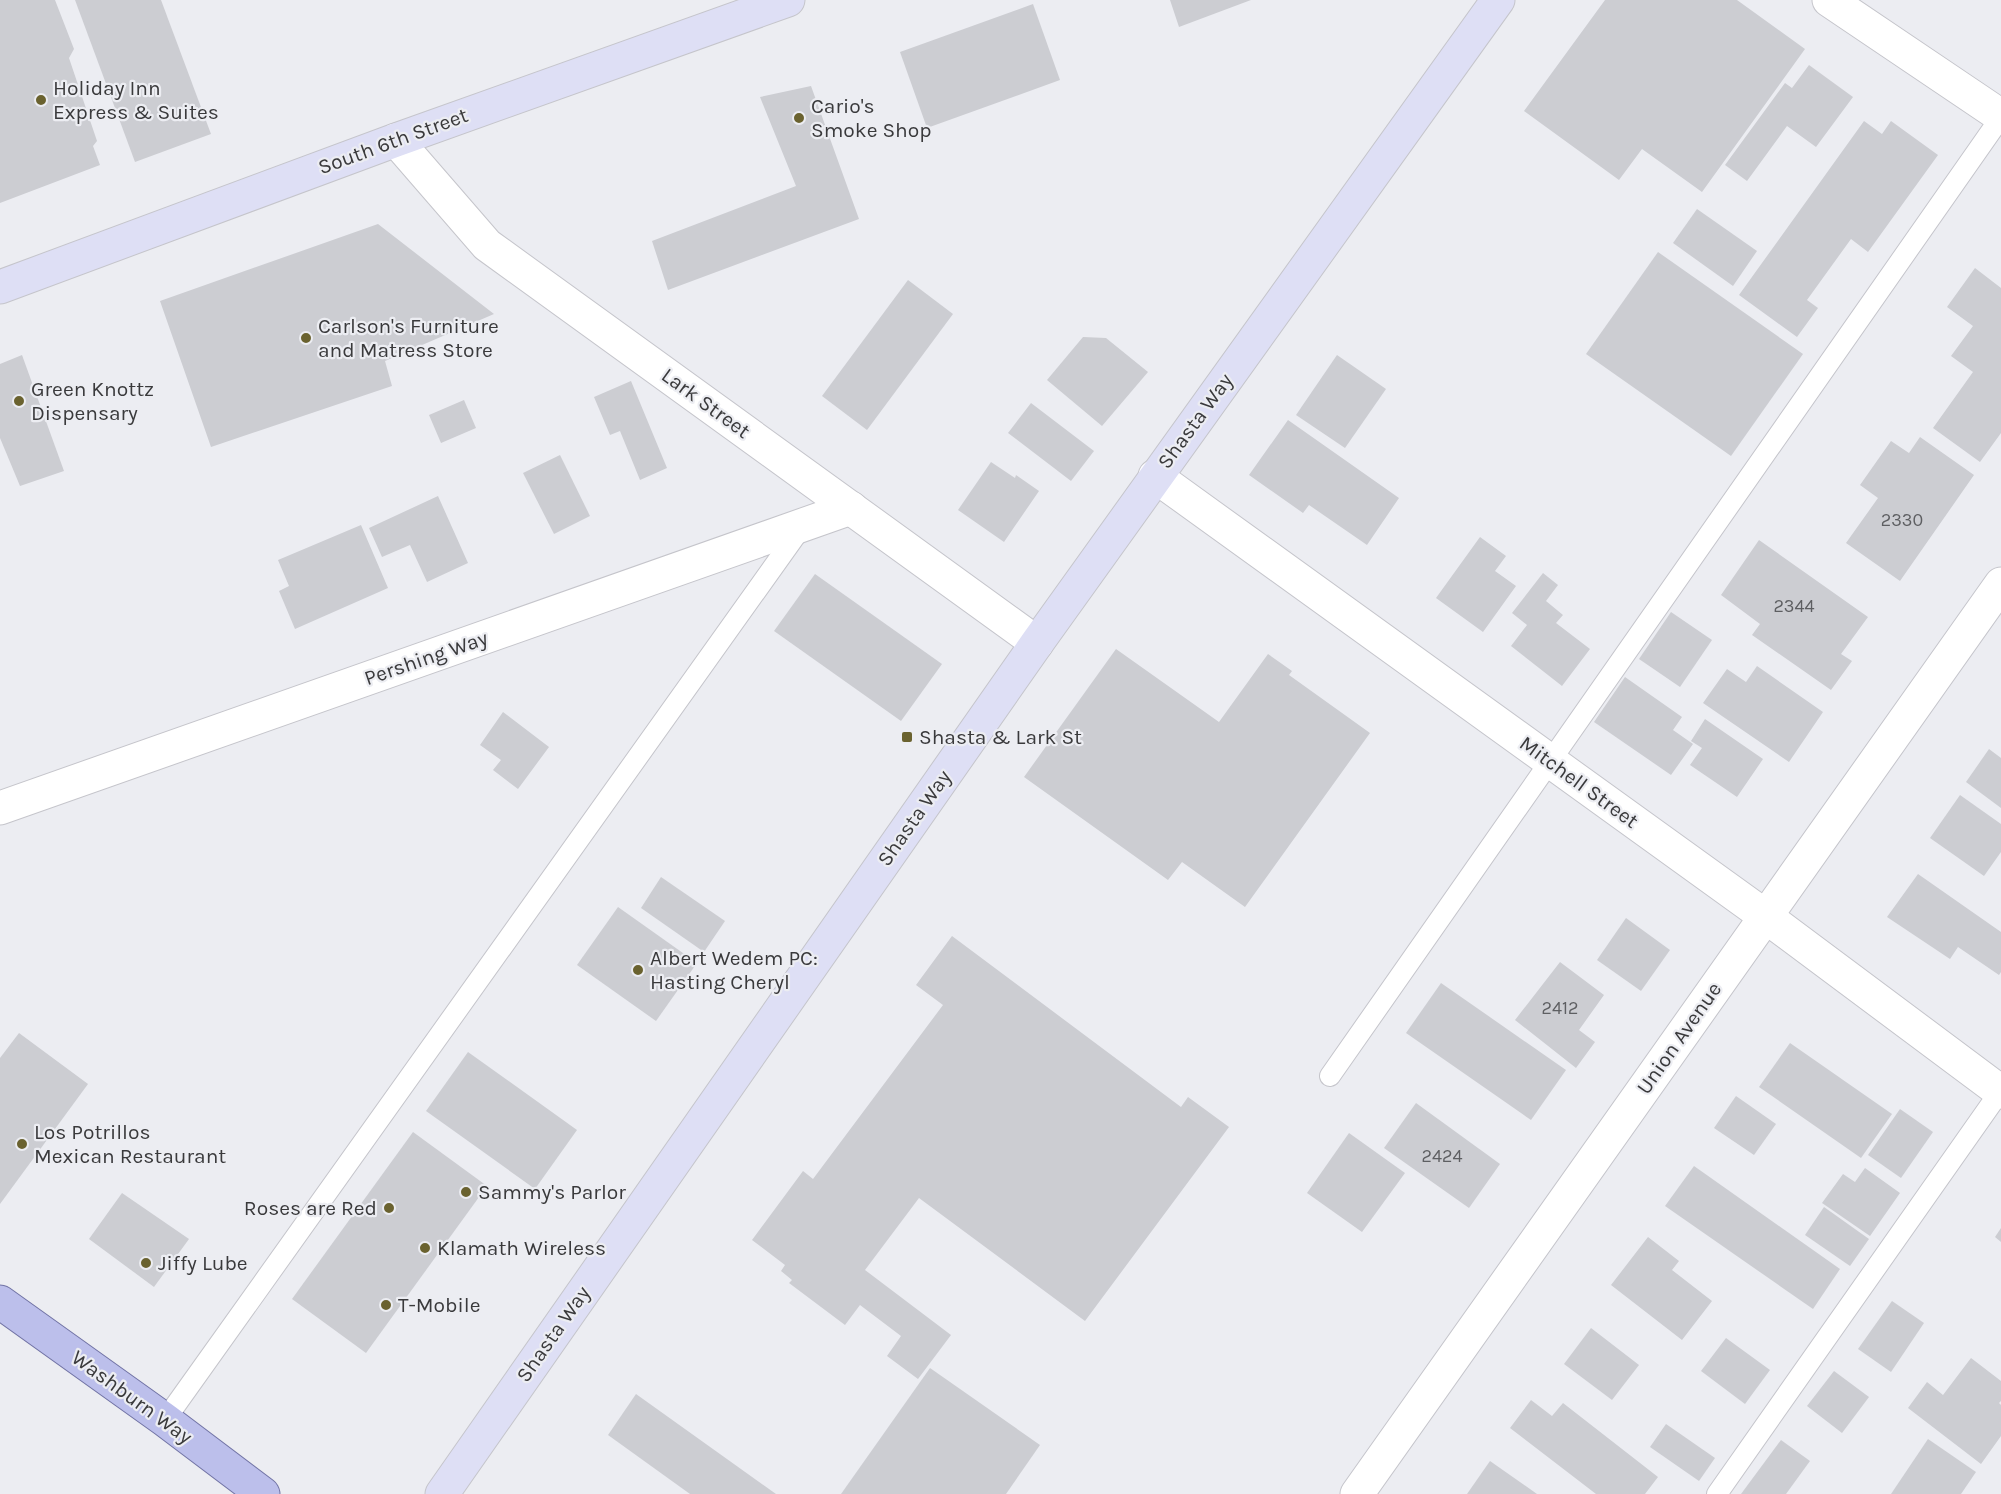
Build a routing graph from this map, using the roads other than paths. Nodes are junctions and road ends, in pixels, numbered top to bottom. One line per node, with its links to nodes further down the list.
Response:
1 (788, 0): 5 (main road, South 6th Street)
2 (1498, 0): 7 (main road, Shasta Way)
3 (1829, 0): 4 (street)
4 (2001, 116): 12 (lane)
5 (396, 140): 6 (main road, South 6th Street); 8 (street, Lark Street)
6 (0, 287)
7 (1155, 476): 11 (main road, Shasta Way); 12 (street, Mitchell Street)
8 (851, 508): 9 (street, Pershing Way); 11 (street, Lark Street)
9 (803, 525): 13 (street, Pershing Way); 18 (lane)
10 (2001, 584): 14 (street, Union Avenue)
11 (1037, 643): 20 (main road, Shasta Way)
12 (1550, 761): 14 (street, Mitchell Street); 15 (lane)
13 (0, 808)
14 (1765, 916): 16 (street, Mitchell Street); 21 (street, Union Avenue)
15 (1330, 1076)
16 (2001, 1091): 22 (lane)
17 (0, 1302): 18 (main road, Washburn Way)
18 (165, 1420): 19 (main road, Washburn Way)
19 (263, 1494)
20 (442, 1494)
21 (1357, 1494)
22 (1717, 1494)

